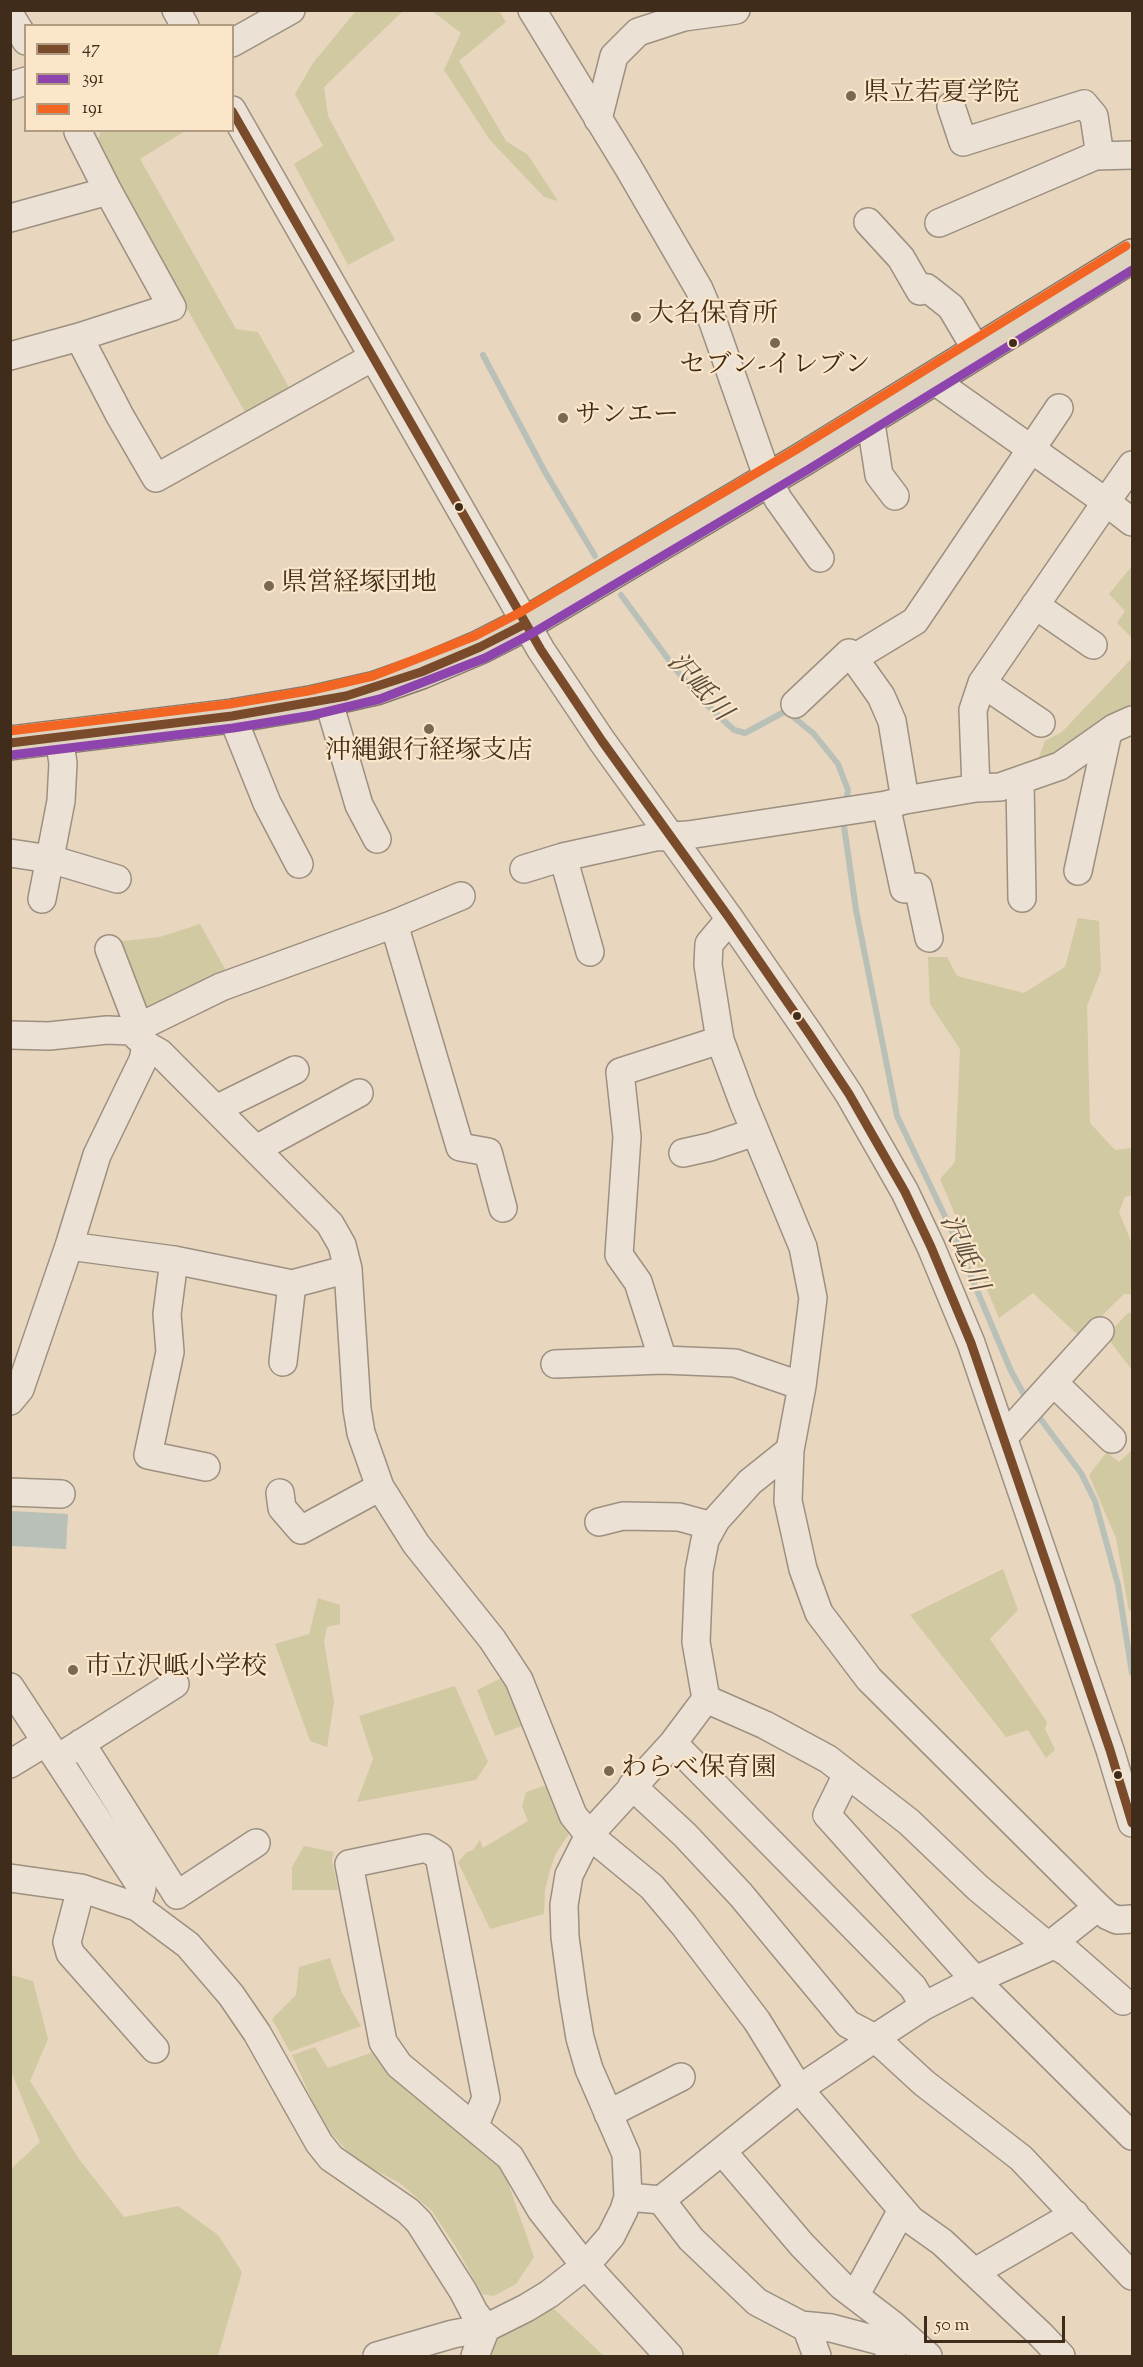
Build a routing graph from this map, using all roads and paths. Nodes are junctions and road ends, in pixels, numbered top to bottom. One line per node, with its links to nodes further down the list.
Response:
1 (176, 10): 6 (street)
2 (291, 10): 8 (street)
3 (532, 10): 11 (street)
4 (736, 10): 11 (street)
5 (10, 15): 7 (street)
6 (184, 24)
7 (24, 38)
8 (234, 42)
9 (951, 106): 14 (street)
10 (234, 114): 23 (street)
11 (598, 119): 29 (street)
12 (78, 132): 15 (street)
13 (1132, 155): 14 (street)
14 (1100, 156): 17 (street)
15 (108, 191): 16 (street); 20 (street)
16 (10, 218)
17 (939, 223)
18 (880, 226): 21 (street)
19 (1132, 256): 21 (main road)
20 (79, 337): 22 (street); 23 (street)
21 (977, 351): 24 (main road)
22 (10, 356)
23 (373, 357): 35 (street)
24 (932, 379): 26 (main road); 27 (street)
25 (1059, 408): 27 (street)
26 (870, 417): 29 (main road); 30 (street)
27 (1030, 448): 31 (street); 37 (street)
28 (1132, 465): 31 (street)
29 (768, 479): 33 (street); 35 (main road)
30 (895, 496)
31 (1106, 502): 32 (street); 34 (street)
32 (1132, 522)
33 (820, 558)
34 (1035, 605): 36 (street); 38 (street)
35 (525, 624): 39 (main road); 50 (street)
36 (1093, 645)
37 (854, 658): 40 (street); 49 (street)
38 (982, 683): 43 (street); 48 (street)
39 (328, 699): 41 (main road); 51 (street)
40 (795, 704)
41 (232, 716): 45 (main road); 55 (street)
42 (1132, 720): 44 (street)
43 (1041, 723)
44 (1108, 732): 47 (street); 57 (street)
45 (59, 738): 46 (main road); 54 (street)
46 (10, 743)
47 (1020, 782): 48 (street); 60 (street)
48 (976, 788): 49 (street)
49 (896, 802): 50 (street); 64 (street)
50 (670, 836): 53 (street); 62 (street)
51 (377, 839)
52 (10, 853): 54 (street)
53 (563, 856): 56 (street); 66 (street)
54 (50, 860): 58 (street); 61 (street)
55 (299, 864)
56 (524, 869)
57 (1078, 871)
58 (117, 879)
59 (461, 896): 63 (street)
60 (1022, 898)
61 (42, 899)
62 (730, 919): 69 (street); 88 (street)
63 (394, 924): 67 (street); 76 (street)
64 (929, 938)
65 (110, 949): 67 (street)
66 (590, 952)
67 (139, 1034): 68 (street); 72 (street); 77 (street)
68 (10, 1035)
69 (720, 1040): 73 (street); 82 (street)
70 (295, 1070): 72 (street)
71 (359, 1093): 74 (street)
72 (216, 1109): 74 (street)
73 (755, 1132): 75 (street); 85 (street)
74 (256, 1149): 79 (street)
75 (683, 1153)
76 (503, 1208)
77 (69, 1246): 78 (street); 87 (street)
78 (174, 1260): 80 (street); 91 (street)
79 (348, 1269): 80 (street); 92 (street)
80 (292, 1284): 83 (street)
81 (1100, 1331): 86 (street)
82 (663, 1360): 84 (street); 85 (street)
83 (283, 1362)
84 (555, 1364)
85 (802, 1386): 90 (street)
86 (1038, 1400): 88 (street); 89 (street)
87 (10, 1401)
88 (1004, 1437): 107 (street)
89 (1112, 1439)
90 (790, 1450): 97 (street); 113 (street)
91 (206, 1467)
92 (380, 1487): 94 (street); 108 (street)
93 (10, 1492): 95 (street)
94 (280, 1493)
95 (61, 1494)
96 (599, 1522): 97 (street)
97 (712, 1526): 100 (street)
98 (176, 1684): 101 (street)
99 (10, 1687): 103 (street)
100 (706, 1699): 102 (street); 105 (street)
101 (81, 1743): 103 (street); 109 (street)
102 (673, 1743): 106 (street); 118 (street)
103 (52, 1750): 104 (street); 112 (street)
104 (10, 1764)
105 (847, 1774): 115 (street); 116 (street)
106 (632, 1785): 108 (street); 119 (street)
107 (1132, 1823)
108 (589, 1835): 122 (street); 123 (street)
109 (256, 1843)
110 (10, 1878): 111 (street)
111 (81, 1888): 112 (street); 120 (street)
112 (137, 1907): 136 (street)
113 (1098, 1907): 114 (street); 115 (street)
114 (1132, 1919)
115 (1053, 1944): 116 (street); 117 (street)
116 (975, 1980): 118 (street); 125 (street)
117 (1123, 2001)
118 (924, 2006): 119 (street)
119 (875, 2038): 122 (street); 130 (street)
120 (155, 2049)
121 (681, 2077): 123 (street)
122 (799, 2090): 126 (street); 129 (street)
123 (608, 2114): 127 (street)
124 (474, 2127): 124 (street); 131 (street)
125 (1132, 2136)
126 (722, 2151): 128 (street); 134 (street)
127 (628, 2197): 128 (street); 131 (street)
128 (661, 2199): 135 (street)
129 (902, 2210): 132 (street); 134 (street)
130 (1075, 2214): 132 (street); 133 (street)
131 (585, 2266): 136 (street); 139 (street)
132 (975, 2272): 143 (street)
133 (1132, 2276)
134 (855, 2296): 142 (street)
135 (806, 2326): 140 (street); 141 (street)
136 (486, 2328): 137 (street); 138 (street)
137 (377, 2356)
138 (475, 2356)
139 (669, 2356)
140 (817, 2356)
141 (892, 2356)
142 (928, 2356)
143 (1061, 2356)

